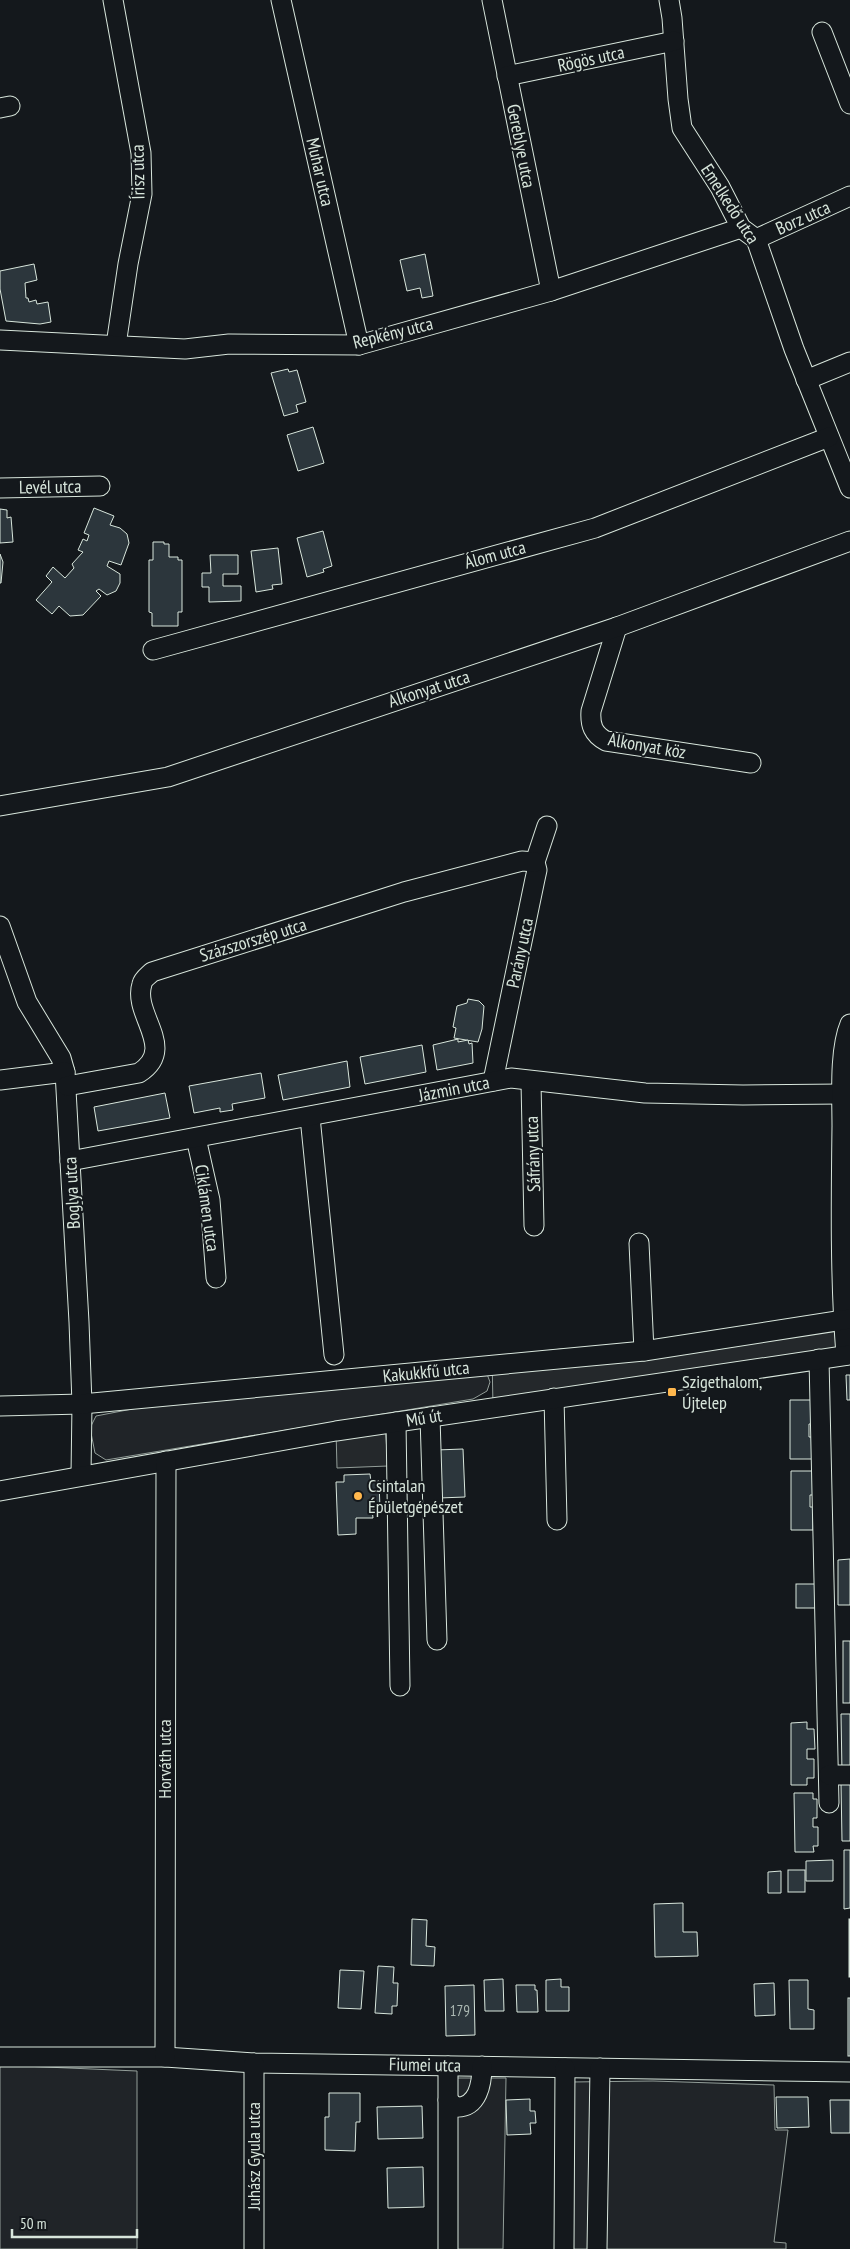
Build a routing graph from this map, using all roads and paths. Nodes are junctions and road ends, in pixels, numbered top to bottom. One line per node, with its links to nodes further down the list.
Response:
1 (113, 0): 13 (street, Írisz utca)
2 (281, 0): 14 (street, Muhar utca)
3 (492, 0): 7 (street, Gereblye utca)
4 (669, 0): 6 (street, Emelkedő utca)
5 (822, 32): 8 (street)
6 (674, 41): 7 (street, Rögös utca); 10 (street, Emelkedő utca)
7 (507, 76): 11 (street, Gereblye utca)
8 (850, 104)
9 (850, 196): 10 (street, Borz utca)
10 (749, 233): 11 (street, Repkény utca); 16 (street, Emelkedő utca)
11 (551, 291): 14 (street, Repkény utca)
12 (0, 340): 13 (street, Repkény utca)
13 (116, 345): 14 (street, Repkény utca)
14 (359, 345)
15 (850, 362): 16 (street)
16 (806, 380): 17 (street, Emelkedő utca)
17 (829, 437): 20 (street, Emelkedő utca); 23 (street, Álom utca)
18 (100, 486): 19 (street, Levél utca)
19 (0, 488)
20 (850, 488)
21 (850, 541): 22 (street, Alkonyat utca)
22 (617, 627): 24 (street, Alkonyat köz); 25 (street, Alkonyat utca)
23 (153, 650)
24 (751, 763)
25 (0, 806)
26 (547, 826): 27 (street, Parány utca)
27 (534, 862): 30 (street, Százszorszép utca); 32 (street, Parány utca)
28 (0, 926): 30 (street, Boglya utca)
29 (849, 1031): 34 (street)
30 (66, 1079): 31 (street, Százszorszép utca); 37 (street, Boglya utca)
31 (0, 1080)
32 (493, 1081): 33 (street, Jázmin utca); 35 (street, Jázmin utca)
33 (531, 1082): 34 (street, Jázmin utca); 38 (street, Sáfrány utca)
34 (842, 1094): 41 (street)
35 (310, 1117): 36 (street, Jázmin utca); 43 (street)
36 (196, 1138): 37 (street, Jázmin utca); 40 (street, Ciklámen utca)
37 (70, 1161): 47 (street, Boglya utca)
38 (534, 1226)
39 (639, 1243): 42 (street)
40 (216, 1278)
41 (847, 1319): 42 (street, Kakukkfű utca); 44 (street)
42 (644, 1351): 47 (street, Kakukkfű utca)
43 (334, 1355)
44 (848, 1355): 45 (street, Mű út)
45 (819, 1359): 46 (street, Mű út); 57 (street)
46 (554, 1398): 49 (street, Mű út); 54 (street)
47 (82, 1404): 48 (street, Kakukkfű utca); 52 (street, Boglya utca)
48 (0, 1406)
49 (430, 1417): 50 (street, Mű út); 55 (street)
50 (396, 1422): 51 (street, Mű út); 56 (street)
51 (166, 1461): 52 (street, Mű út); 61 (street, Horváth utca)
52 (81, 1475): 53 (street, Mű út)
53 (0, 1491)
54 (557, 1520)
55 (437, 1640)
56 (400, 1686)
57 (829, 1775): 58 (street); 59 (street)
58 (850, 1776)
59 (829, 1803)
60 (0, 2057): 61 (street, Fiumei utca)
61 (165, 2058): 62 (street, Fiumei utca)
62 (254, 2063): 63 (street, Fiumei utca); 69 (street, Juhász Gyula utca)
63 (448, 2066): 64 (street, Fiumei utca); 68 (street)
64 (482, 2066): 65 (street, Fiumei utca); 68 (street)
65 (565, 2068): 66 (street, Fiumei utca); 71 (street)
66 (600, 2068): 67 (street, Fiumei utca); 72 (street)
67 (850, 2072)
68 (448, 2100): 70 (street)
69 (254, 2249)
70 (448, 2249)
71 (564, 2249)
72 (597, 2249)

